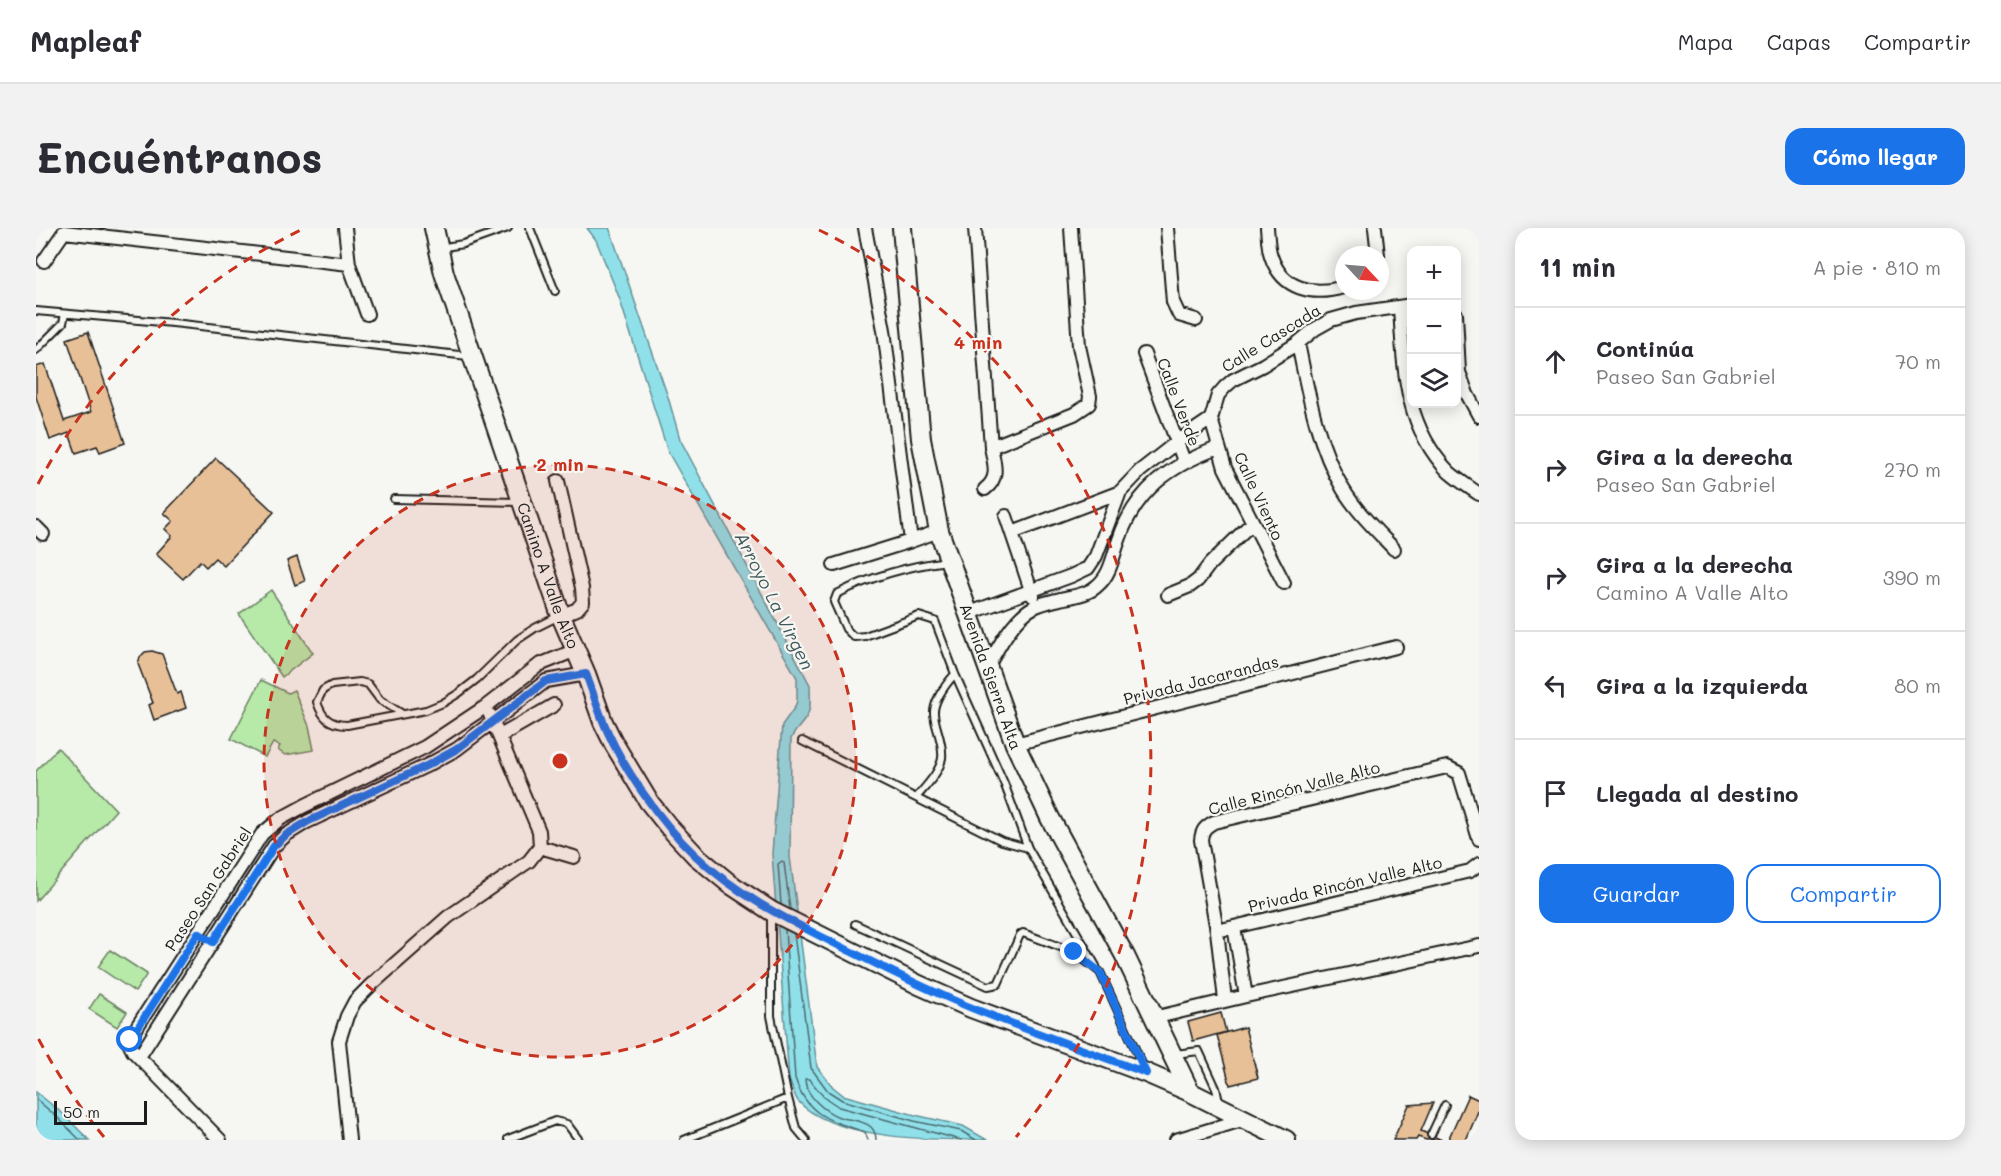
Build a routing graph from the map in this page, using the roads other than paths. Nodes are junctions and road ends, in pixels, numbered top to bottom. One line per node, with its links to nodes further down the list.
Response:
1 (345, 228): 17 (street)
2 (434, 228): 15 (street, Camino A Valle Alto)
3 (508, 228): 13 (lane)
4 (530, 228): 19 (lane)
5 (865, 228): 46 (street)
6 (902, 228): 44 (street, Avenida Sierra Alta)
7 (975, 228): 33 (street)
8 (1071, 228): 33 (street)
9 (1167, 228): 24 (street)
10 (1267, 228): 18 (street)
11 (1375, 228): 14 (street)
12 (64, 230): 16 (street); 17 (street)
13 (491, 231): 15 (lane)
14 (1377, 246)
15 (438, 249): 29 (street, Camino A Valle Alto)
16 (44, 261)
17 (349, 264): 23 (street)
18 (1335, 289)
19 (555, 291)
20 (1406, 306): 25 (street, Calle Cascada); 39 (street)
21 (36, 311): 22 (lane)
22 (65, 314): 26 (lane); 29 (lane)
23 (367, 314)
24 (1196, 320)
25 (1298, 343): 31 (street, Calle Cascada); 47 (street)
26 (36, 350)
27 (1144, 354): 32 (street, Calle Verde)
28 (1458, 354): 30 (street)
29 (472, 356): 41 (street, Camino A Valle Alto)
30 (1479, 416)
31 (1211, 419): 32 (street); 34 (street, Calle Viento)
32 (1177, 442): 35 (street, Calle Verde); 38 (street)
33 (991, 447): 37 (street)
34 (1218, 447): 35 (street); 43 (street, Calle Viento)
35 (1184, 461): 50 (street)
36 (558, 481): 57 (street)
37 (989, 485)
38 (1120, 492): 45 (street); 48 (street)
39 (1479, 494)
40 (394, 500): 41 (lane)
41 (522, 502): 57 (street, Camino A Valle Alto)
42 (1006, 516): 45 (street)
43 (1252, 523): 52 (street, Calle Viento); 54 (street)
44 (939, 531): 46 (street); 49 (street, Avenida Sierra Alta)
45 (1012, 533): 53 (street)
46 (911, 540): 51 (street)
47 (1394, 549)
48 (1096, 556): 50 (street); 53 (street)
49 (949, 561): 56 (street, Avenida Sierra Alta); 63 (lane)
50 (1112, 562): 55 (street)
51 (834, 565)
52 (1284, 583)
53 (1031, 590): 55 (street); 56 (street)
54 (1168, 595)
55 (1036, 605): 61 (street)
56 (967, 614): 61 (street, Avenida Sierra Alta)
57 (561, 616): 59 (street, Camino A Valle Alto); 67 (lane)
58 (1396, 647): 71 (street, Privada Jacarandas)
59 (576, 650): 60 (street, Paseo San Gabriel); 62 (street, Camino A Valle Alto)
60 (538, 665): 64 (street); 66 (street, Paseo San Gabriel)
61 (987, 668): 71 (street, Avenida Sierra Alta)
62 (586, 674): 64 (street, Paseo San Gabriel); 82 (street, Camino A Valle Alto)
63 (955, 674): 74 (lane); 79 (lane)
64 (546, 681): 68 (street, Paseo San Gabriel)
65 (554, 705): 69 (street)
66 (485, 707): 68 (street); 72 (street, Paseo San Gabriel)
67 (400, 713): 67 (lane)
68 (494, 721): 69 (street); 73 (street, Paseo San Gabriel)
69 (500, 736): 78 (street)
70 (802, 741): 74 (lane)
71 (1015, 744): 92 (street, Avenida Sierra Alta)
72 (382, 767): 73 (street); 75 (street, Paseo San Gabriel)
73 (388, 783): 77 (street, Paseo San Gabriel)
74 (916, 798): 79 (lane)
75 (262, 834): 77 (street); 86 (street, Paseo San Gabriel)
76 (1479, 839): 85 (street, Calle Rincón Valle Alto)
77 (274, 846): 87 (street, Paseo San Gabriel)
78 (540, 847): 80 (street); 104 (street)
79 (1028, 849): 89 (lane)
80 (574, 857)
81 (1479, 864): 84 (street, Privada Rincón Valle Alto)
82 (773, 913): 95 (street, Camino A Valle Alto); 97 (lane)
83 (855, 924): 89 (lane)
84 (1234, 927): 85 (street, Privada Rincón Valle Alto); 90 (street)
85 (1216, 931): 91 (street, Calle Rincón Valle Alto)
86 (198, 933): 87 (street); 94 (street, Paseo San Gabriel)
87 (213, 942): 94 (street, Paseo San Gabriel)
88 (1479, 946): 90 (street)
89 (1100, 972): 95 (lane)
90 (1246, 996): 91 (street)
91 (1225, 1000): 92 (street)
92 (1153, 1018): 93 (street, Avenida Sierra Alta)
93 (1172, 1055): 96 (street, Avenida Sierra Alta); 99 (lane)
94 (139, 1057): 103 (street)
95 (1146, 1073): 96 (street, Camino A Valle Alto)
96 (1190, 1092): 99 (street, Camino A Valle Alto)
97 (788, 1098): 106 (lane); 107 (lane)
98 (1445, 1105): 101 (lane)
99 (1220, 1107): 100 (street, Camino A Valle Alto)
100 (1245, 1119): 108 (street); 109 (street, Camino A Valle Alto)
101 (1431, 1135)
102 (508, 1139): 105 (lane)
103 (220, 1140)
104 (349, 1140)
105 (579, 1140)
106 (684, 1140)
107 (806, 1140)
108 (1176, 1140)
109 (1286, 1140)

